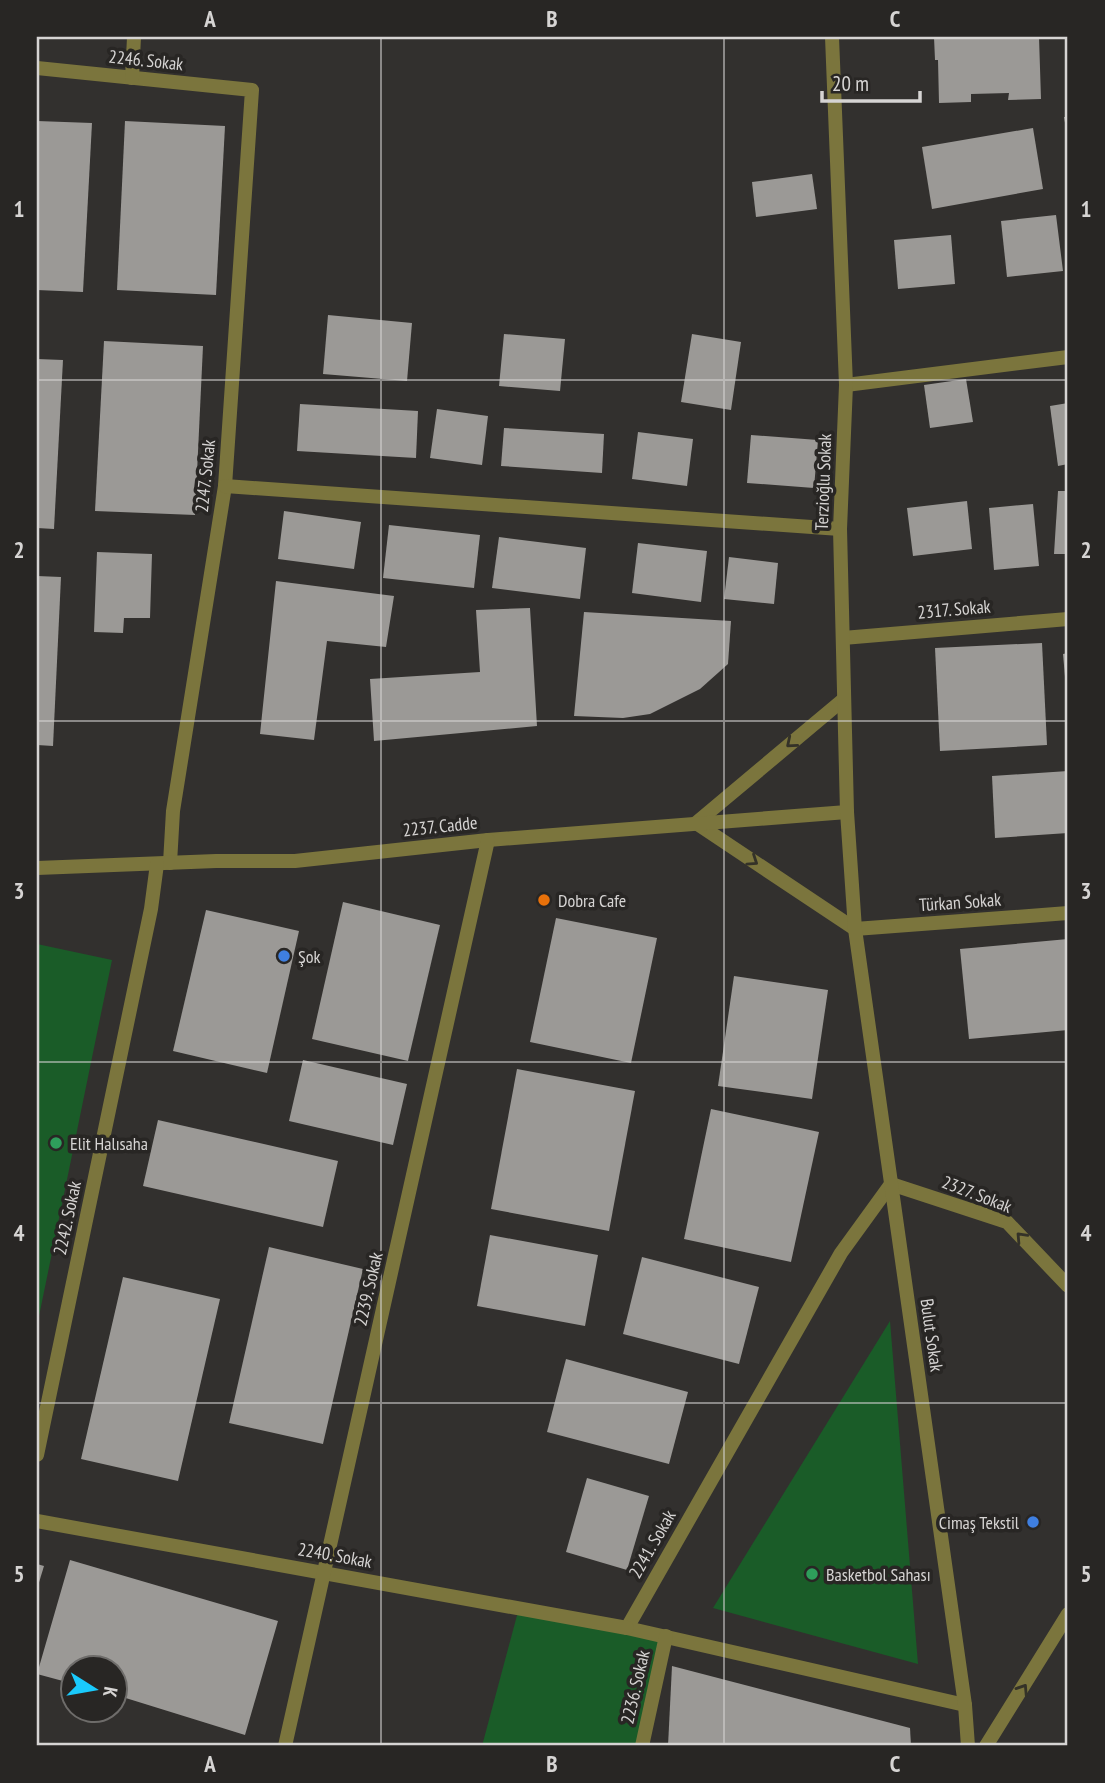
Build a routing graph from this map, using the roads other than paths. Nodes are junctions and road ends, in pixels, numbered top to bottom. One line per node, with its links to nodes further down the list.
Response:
1 (134, 37): 4 (street)
2 (832, 37): 7 (street, Terzioğlu Sokak)
3 (37, 68): 4 (street, 2246. Sokak)
4 (132, 78): 5 (street, 2246. Sokak)
5 (252, 90): 8 (street, 2247. Sokak)
6 (1068, 357): 7 (street)
7 (846, 385): 9 (street, Terzioğlu Sokak)
8 (225, 486): 9 (street); 16 (street, 2247. Sokak)
9 (840, 529): 11 (street, Terzioğlu Sokak)
10 (1068, 619): 11 (street, 2317. Sokak)
11 (843, 638): 12 (street, Terzioğlu Sokak)
12 (844, 699): 13 (street, Terzioğlu Sokak); 14 (street, one-way to 14)
13 (847, 812): 14 (street, 2237. Cadde); 19 (street, Terzioğlu Sokak)
14 (696, 823): 15 (street, 2237. Cadde); 19 (street, one-way to 19)
15 (488, 840): 16 (street, 2237. Cadde); 24 (street, 2239. Sokak)
16 (163, 864): 17 (street, 2237. Cadde); 22 (street, 2242. Sokak)
17 (37, 868)
18 (1068, 913): 19 (street, Türkan Sokak)
19 (855, 929): 20 (street, Bulut Sokak)
20 (891, 1184): 21 (street, 2327. Sokak, one-way to 20); 26 (street, 2241. Sokak); 28 (street, Bulut Sokak)
21 (1068, 1286)
22 (37, 1455)
23 (37, 1521): 24 (street, 2240. Sokak)
24 (325, 1573): 26 (street, 2240. Sokak); 29 (street, 2239. Sokak)
25 (1068, 1614): 32 (street, one-way to 25)
26 (627, 1628): 27 (street)
27 (666, 1636): 28 (street); 30 (street, 2236. Sokak)
28 (965, 1705): 31 (street, Bulut Sokak)
29 (285, 1746)
30 (642, 1746)
31 (968, 1746)
32 (986, 1746)

